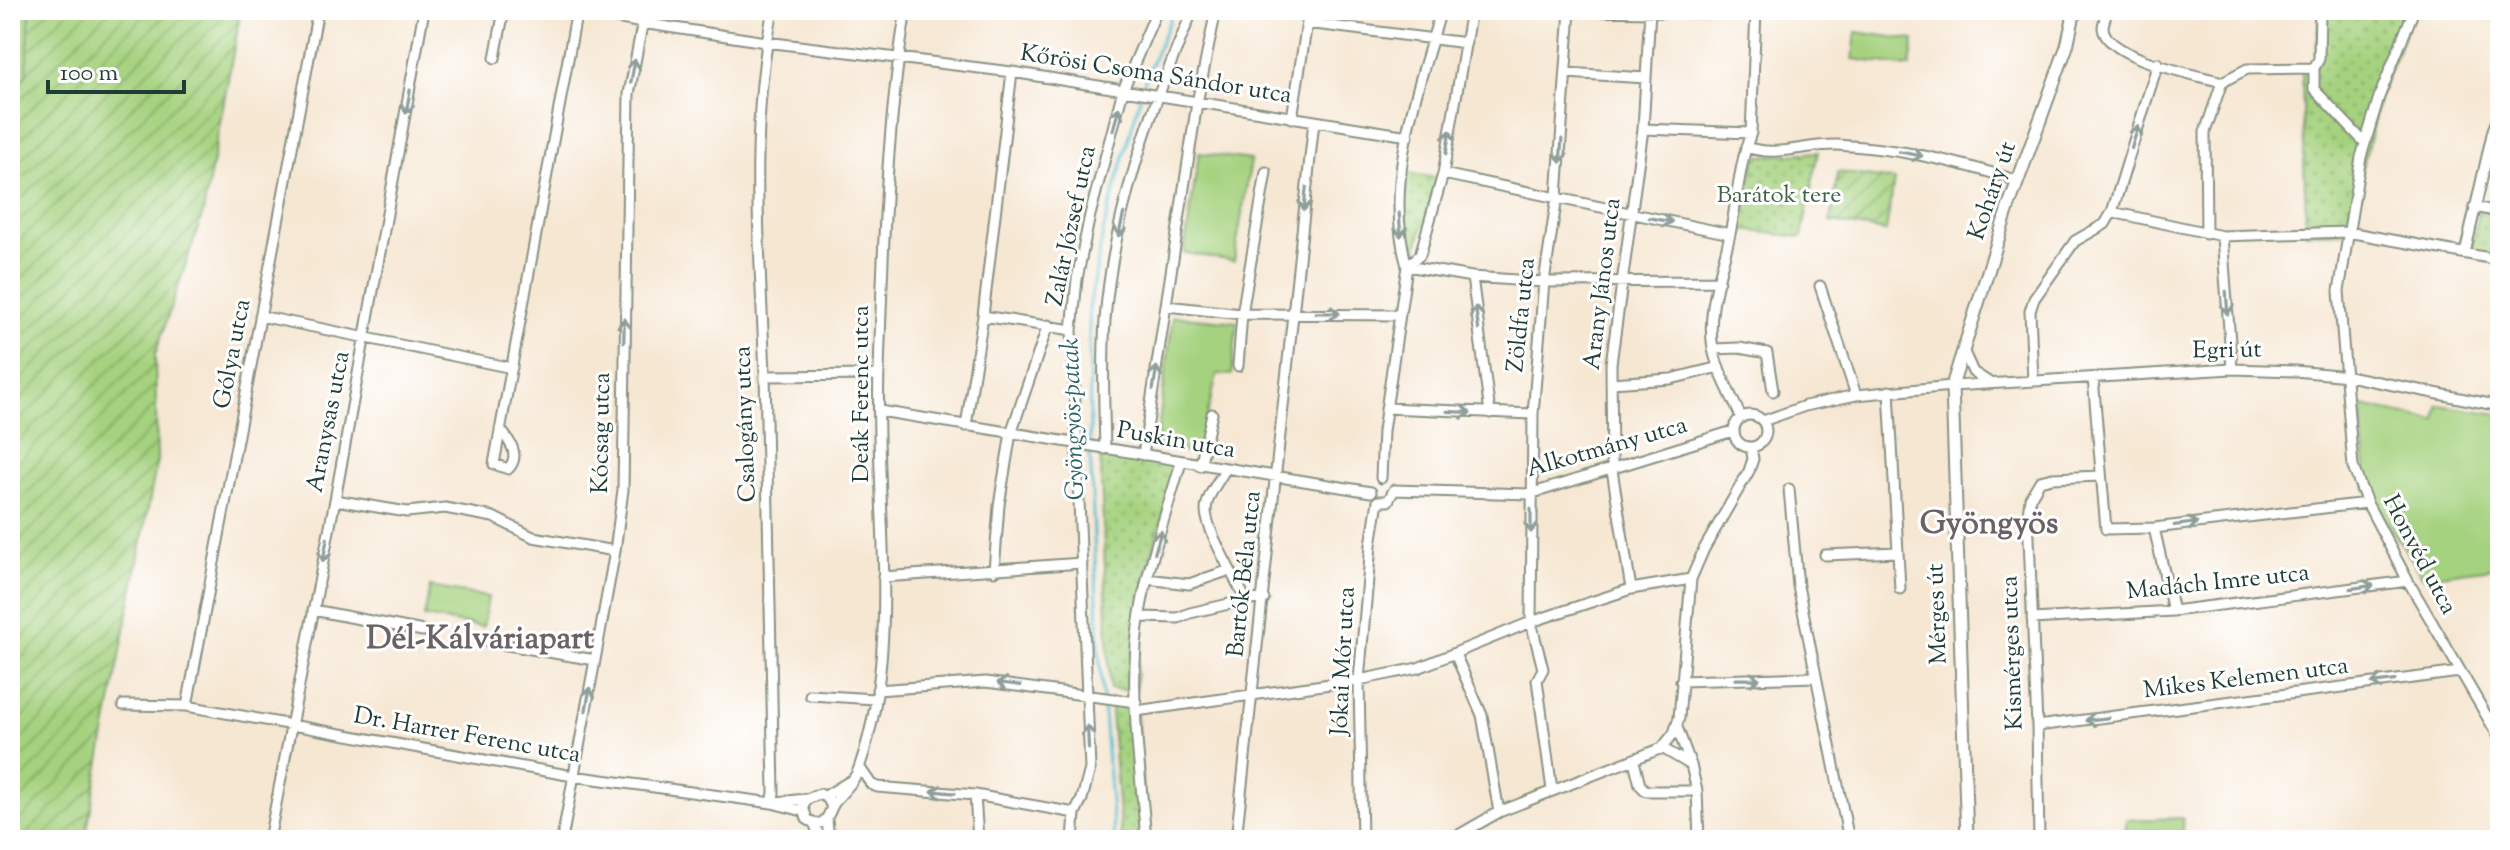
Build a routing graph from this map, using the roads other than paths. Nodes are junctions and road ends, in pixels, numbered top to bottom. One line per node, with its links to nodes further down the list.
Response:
1 (318, 10): 70 (street, Gólya utca)
2 (424, 10): 74 (street, Aranysas utca, one-way to 74)
3 (504, 10): 27 (street)
4 (577, 10): 22 (street, Kőrösi Csoma Sándor utca); 79 (street)
5 (645, 10): 22 (street, Kócsag utca)
6 (773, 10): 25 (street, Csalogány utca)
7 (906, 10): 28 (street, Deák Ferenc utca)
8 (1157, 10): 35 (street, Zalár József utca)
9 (1193, 10): 36 (street)
10 (1216, 10): 37 (street)
11 (1309, 10): 23 (street)
12 (1441, 10): 24 (street)
13 (1471, 10): 26 (street)
14 (1546, 10): 18 (street)
15 (2075, 10): 48 (main road, Koháry út)
16 (2320, 10): 30 (street)
17 (2414, 10): 44 (street, Honvéd utca)
18 (1569, 11): 19 (street); 32 (street, Zöldfa utca)
19 (1650, 12): 20 (street); 33 (street, Arany János utca)
20 (1756, 12): 42 (street)
21 (2107, 13): 29 (street)
22 (642, 23): 25 (street, Kőrösi Csoma Sándor utca); 123 (street, Kócsag utca, one-way to 22)
23 (1307, 23): 24 (street); 39 (street)
24 (1433, 39): 26 (street); 43 (street)
25 (766, 42): 28 (street, Kőrösi Csoma Sándor utca); 82 (street, Csalogány utca)
26 (1466, 43): 47 (street, one-way to 26)
27 (495, 58)
28 (898, 60): 31 (street, Kőrösi Csoma Sándor utca); 81 (street, Deák Ferenc utca)
29 (2158, 63): 34 (street); 51 (street, one-way to 29)
30 (2314, 68): 34 (street); 44 (street)
31 (1012, 72): 35 (street, Kőrösi Csoma Sándor utca); 71 (street)
32 (1566, 73): 33 (street); 49 (street, Zöldfa utca, one-way to 49)
33 (1646, 78): 41 (street, Arany János utca)
34 (2222, 82): 56 (street)
35 (1126, 91): 36 (street, Kőrösi Csoma Sándor utca); 73 (street, Zalár József utca, one-way to 35)
36 (1156, 96): 37 (street, Kőrösi Csoma Sándor utca); 106 (street, one-way to 106)
37 (1197, 103): 39 (street, Kőrösi Csoma Sándor utca); 66 (street)
38 (2500, 113): 50 (street)
39 (1292, 118): 40 (street, Kőrösi Csoma Sándor utca)
40 (1314, 121): 43 (street, Kőrösi Csoma Sándor utca); 67 (street, Bartók Béla utca, one-way to 67)
41 (1643, 129): 42 (street); 53 (street, Arany János utca)
42 (1751, 133): 45 (street)
43 (1408, 136): 60 (street, one-way to 60)
44 (2365, 143): 54 (street, Honvéd utca)
45 (1746, 147): 48 (street, one-way to 48); 55 (street)
46 (1266, 172): 68 (street)
47 (1443, 174): 49 (street); 60 (street)
48 (2018, 181): 76 (main road, Koháry út)
49 (1557, 197): 53 (street); 64 (street, Zöldfa utca)
50 (2474, 207): 52 (street); 58 (street)
51 (2112, 212): 56 (street); 85 (street)
52 (2500, 212)
53 (1633, 215): 55 (street, one-way to 55); 62 (street, Arany János utca)
54 (2348, 232): 57 (street); 58 (street); 83 (street, Honvéd utca)
55 (1730, 234): 63 (street)
56 (2206, 234): 57 (street)
57 (2222, 236): 80 (street, one-way to 80)
58 (2465, 253): 59 (street)
59 (2500, 260)
60 (1407, 266): 61 (street); 69 (street)
61 (1472, 277): 64 (street); 95 (street, one-way to 61)
62 (1621, 280): 63 (street); 64 (street); 86 (street, Arany János utca)
63 (1719, 281): 75 (street)
64 (1544, 282): 97 (street, Zöldfa utca)
65 (1820, 286): 91 (street)
66 (1166, 306): 68 (street); 107 (street, one-way to 66)
67 (1293, 313): 68 (street); 69 (street, one-way to 69); 113 (street, Bartók Béla utca)
68 (1242, 314): 77 (street)
69 (1399, 315): 93 (street)
70 (260, 316): 74 (street); 155 (street, Gólya utca)
71 (983, 316): 72 (street); 100 (street)
72 (1048, 325): 73 (street); 103 (street)
73 (1072, 330): 104 (street, Zalár József utca)
74 (365, 337): 79 (street); 119 (street, Aranysas utca)
75 (1713, 349): 78 (street); 89 (street)
76 (1963, 350): 87 (street); 88 (main road, Koháry út)
77 (1238, 366)
78 (1719, 367): 86 (street); 98 (street)
79 (512, 368): 101 (street)
80 (2232, 369): 83 (street, Egri út); 84 (street, Egri út)
81 (879, 375): 82 (street); 94 (street, Deák Ferenc utca)
82 (765, 376): 171 (street, Csalogány utca)
83 (2348, 376): 92 (street, Egri út); 121 (street, Honvéd utca)
84 (2093, 378): 85 (street, Egri út); 112 (street)
85 (2033, 381): 87 (street, Egri út)
86 (1611, 383): 111 (street, Arany János utca)
87 (1993, 384): 88 (street, Egri út)
88 (1952, 386): 90 (street); 190 (main road, Mérges út)
89 (1773, 391)
90 (1889, 391): 91 (street); 124 (street)
91 (1856, 395): 99 (street)
92 (2500, 406)
93 (1386, 408): 95 (street, one-way to 95); 114 (street)
94 (880, 411): 100 (street, Puskin utca); 129 (street, Deák Ferenc utca)
95 (1490, 413): 97 (street)
96 (1212, 414): 109 (street)
97 (1533, 414): 118 (street, Zöldfa utca)
98 (1741, 417): 99 (street); 102 (street)
99 (1763, 421): 105 (street)
100 (966, 426): 103 (street, Puskin utca)
101 (500, 429)
102 (1733, 431): 105 (street); 111 (street, Alkotmány utca)
103 (1011, 433): 104 (street, Puskin utca); 128 (street)
104 (1078, 444): 106 (street, Puskin utca); 126 (street, Zalár József utca)
105 (1751, 447): 131 (street)
106 (1103, 448): 107 (street, Puskin utca)
107 (1143, 455): 108 (street, Puskin utca)
108 (1181, 462): 109 (street, Puskin utca); 130 (street, one-way to 108)
109 (1200, 466): 110 (street, Puskin utca)
110 (1225, 470): 113 (street, Puskin utca); 127 (street)
111 (1612, 470): 118 (street, Alkotmány utca); 133 (street, Arany János utca)
112 (2101, 476): 122 (street); 140 (street, Kismérges utca)
113 (1275, 478): 117 (street, Puskin utca); 135 (street, Bartók Béla utca)
114 (1381, 478): 116 (street); 117 (street)
115 (1789, 489): 147 (street)
116 (1394, 490): 118 (street, Alkotmány utca); 120 (street)
117 (1371, 492): 120 (street)
118 (1530, 494): 141 (street, Zöldfa utca, one-way to 141)
119 (335, 500): 123 (street); 137 (street, Aranysas utca, one-way to 137)
120 (1378, 501): 148 (street, Jókai Mór utca)
121 (2367, 503): 122 (street, one-way to 121); 132 (street, Honvéd utca)
122 (2154, 528): 138 (street)
123 (615, 551): 145 (street, Kócsag utca)
124 (1898, 552): 125 (street); 134 (street)
125 (1825, 555)
126 (1082, 563): 128 (street); 151 (street, Zalár József utca)
127 (1230, 570): 130 (street); 136 (street)
128 (994, 571): 129 (street)
129 (883, 577): 150 (street, Deák Ferenc utca)
130 (1147, 579): 139 (street)
131 (1691, 579): 133 (street); 149 (street)
132 (2408, 581): 138 (street, Madách Imre utca, one-way to 132); 146 (street, Honvéd utca)
133 (1631, 589): 141 (street)
134 (1900, 589)
135 (1264, 599): 136 (street); 152 (street, Bartók Béla utca)
136 (1246, 600): 139 (street)
137 (313, 610): 142 (street); 157 (street, Aranysas utca)
138 (2173, 611): 140 (street, Madách Imre utca)
139 (1140, 617): 156 (street)
140 (2032, 619): 158 (street, Kismérges utca)
141 (1531, 622): 144 (street); 166 (street, Zöldfa utca)
142 (423, 631)
143 (489, 642): 145 (street)
144 (1455, 654): 148 (street); 174 (street)
145 (595, 660): 165 (street, Kócsag utca, one-way to 145)
146 (2460, 672): 158 (street, Mikes Kelemen utca, one-way to 158); 160 (street, Honvéd utca)
147 (1815, 677): 149 (street, one-way to 147); 189 (street)
148 (1359, 680): 152 (street); 187 (street, Jókai Mór utca)
149 (1681, 681): 159 (street)
150 (876, 694): 151 (street, one-way to 150); 153 (street); 164 (street, Deák Ferenc utca)
151 (1089, 694): 156 (street); 175 (street, Zalár József utca, one-way to 151)
152 (1251, 694): 156 (street); 186 (street, Bartók Béla utca)
153 (810, 695)
154 (123, 705): 155 (street, Dr. Harrer Ferenc utca)
155 (187, 706): 157 (street, Dr. Harrer Ferenc utca)
156 (1136, 706): 185 (street)
157 (291, 724): 165 (street, Dr. Harrer Ferenc utca); 179 (street, Aranysas utca)
158 (2037, 726): 191 (street, Kismérges utca)
159 (1677, 727): 161 (street); 163 (street)
160 (2500, 739)
161 (1662, 748): 162 (street); 163 (street)
162 (1634, 761): 166 (street); 167 (street)
163 (1691, 765): 167 (street)
164 (858, 772): 168 (street, one-way to 164); 169 (street); 172 (street)
165 (573, 776): 171 (street, Dr. Harrer Ferenc utca); 180 (street, Kócsag utca)
166 (1552, 790): 174 (street)
167 (1697, 791): 188 (street)
168 (975, 795): 175 (street); 183 (street)
169 (825, 796): 170 (street); 172 (street)
170 (807, 799): 171 (street); 173 (street)
171 (772, 803): 173 (street, Dr. Harrer Ferenc utca)
172 (832, 807): 176 (street)
173 (803, 811): 177 (street)
174 (1499, 812): 178 (street)
175 (1075, 813): 184 (street, Zalár József utca)
176 (827, 820): 177 (street); 182 (street)
177 (814, 823): 181 (street)
178 (1454, 839)
179 (269, 840)
180 (562, 840)
181 (821, 840)
182 (829, 840)
183 (978, 840)
184 (1073, 840)
185 (1146, 840)
186 (1236, 840)
187 (1360, 840)
188 (1699, 840)
189 (1849, 840)
190 (1967, 840)
191 (2039, 840)

